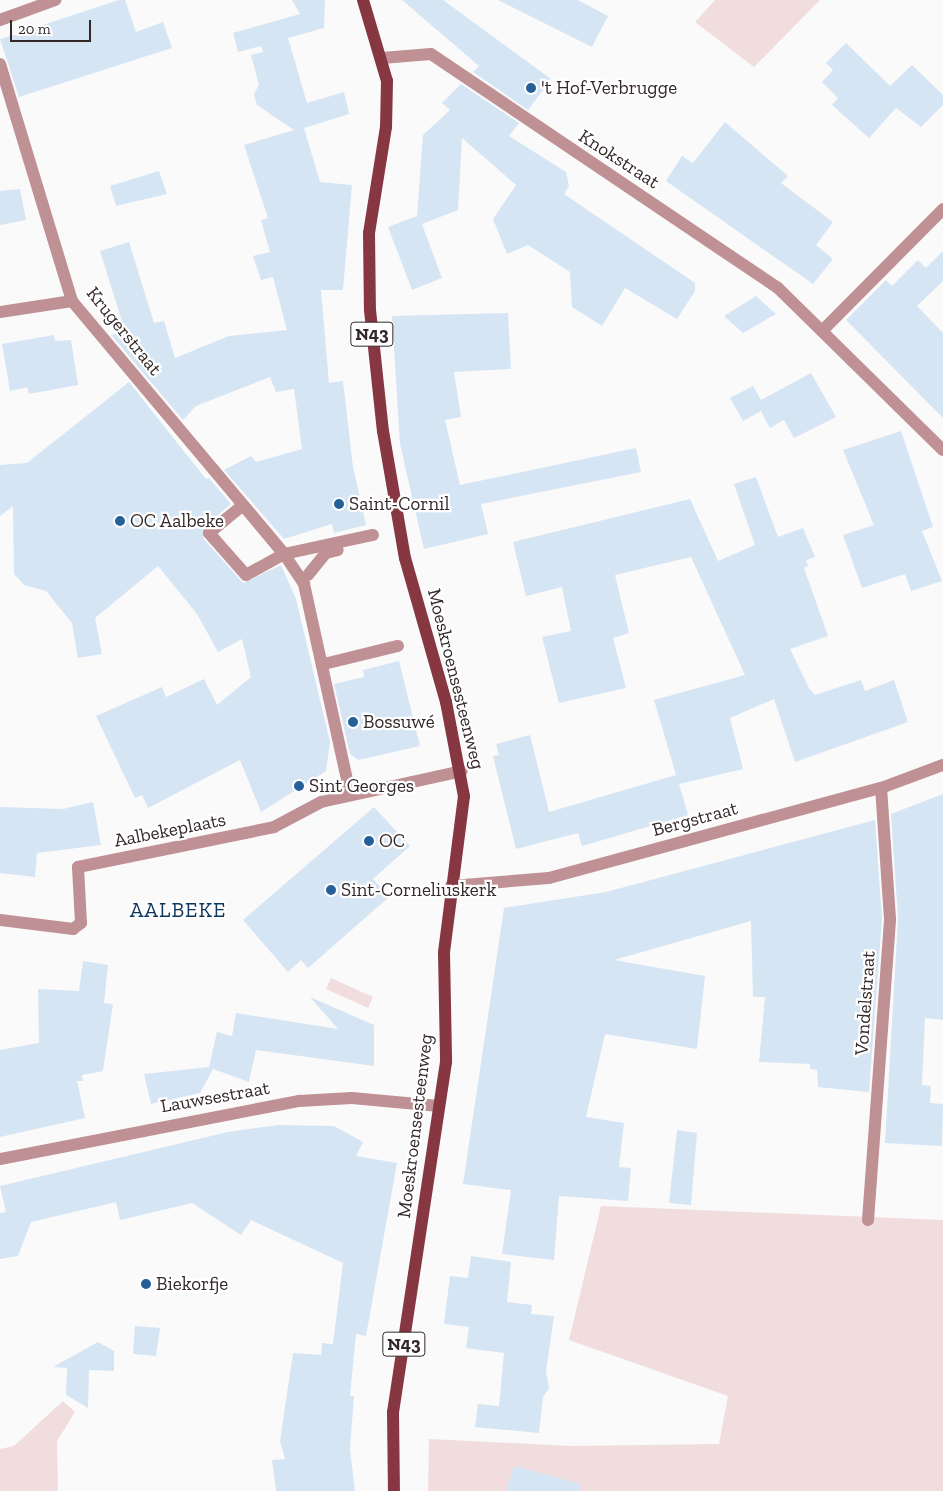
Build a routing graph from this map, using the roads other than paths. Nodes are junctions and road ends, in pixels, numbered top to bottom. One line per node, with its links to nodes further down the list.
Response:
1 (55, 0): 3 (street)
2 (363, 0): 5 (main road, Moeskroensesteenweg / N43)
3 (23, 5): 4 (street)
4 (0, 20)
5 (382, 58): 10 (street, Knokstraat); 19 (main road, Moeskroensesteenweg / N43)
6 (0, 64): 8 (street, Krugerstraat)
7 (943, 209): 10 (street)
8 (72, 301): 9 (street); 14 (street, Krugerstraat)
9 (0, 312)
10 (822, 331): 11 (street, Knokstraat)
11 (943, 450)
12 (375, 538): 14 (street)
13 (348, 548): 15 (street)
14 (284, 554): 14 (street); 21 (street)
15 (308, 575)
16 (398, 646): 17 (street)
17 (328, 663)
18 (943, 765): 20 (street, Bergstraat)
19 (462, 772): 21 (street, Aalbekeplaats); 22 (main road, Moeskroensesteenweg / N43)
20 (881, 788): 22 (street, Bergstraat); 26 (street, Vondelstraat)
21 (350, 794): 23 (street, Aalbekeplaats)
22 (451, 886): 24 (main road, Moeskroensesteenweg / N43)
23 (0, 920)
24 (439, 1106): 25 (street, Lauwsestraat); 27 (main road, Moeskroensesteenweg / N43)
25 (0, 1159)
26 (868, 1220)
27 (394, 1491)

